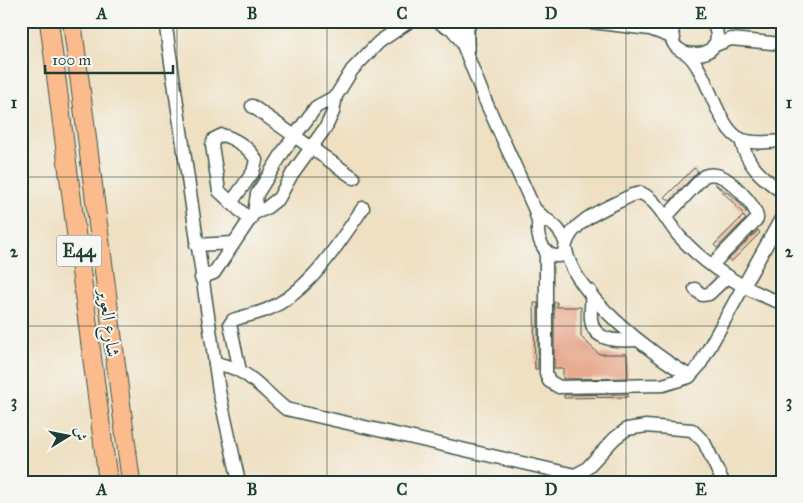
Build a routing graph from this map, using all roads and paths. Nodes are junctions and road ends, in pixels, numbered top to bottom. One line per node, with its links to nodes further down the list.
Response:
1 (49, 21): 50 (highway, شارع العوير / E44)
2 (72, 21): 51 (highway, شارع العوير / E44)
3 (165, 21): 34 (lane)
4 (410, 21): 19 (lane)
5 (438, 21): 10 (lane)
6 (583, 21): 11 (lane)
7 (677, 22): 11 (lane); 12 (lane)
8 (471, 24): 10 (lane); 17 (lane)
9 (714, 25): 13 (lane); 15 (lane)
10 (452, 29): 17 (lane)
11 (650, 29): 12 (lane)
12 (674, 38): 16 (lane)
13 (741, 40): 14 (lane); 15 (lane)
14 (782, 44)
15 (711, 48): 16 (lane); 18 (lane)
16 (687, 54): 18 (lane)
17 (472, 67): 33 (lane)
18 (705, 79): 22 (lane)
19 (336, 96): 21 (lane); 24 (lane)
20 (252, 106): 21 (lane)
21 (294, 136): 24 (lane); 29 (lane)
22 (741, 140): 23 (lane); 26 (lane)
23 (782, 141)
24 (311, 147): 25 (lane); 29 (lane)
25 (354, 178)
26 (782, 192)
27 (231, 203): 27 (lane); 29 (lane)
28 (362, 208): 48 (lane)
29 (252, 216): 35 (lane)
30 (782, 216): 42 (lane)
31 (665, 218): 32 (lane); 38 (lane); 38 (lane)
32 (579, 223): 33 (lane); 36 (lane)
33 (547, 224): 36 (lane); 37 (lane)
34 (196, 244): 35 (lane); 41 (lane)
35 (233, 244): 41 (lane)
36 (566, 247): 37 (lane); 39 (lane)
37 (550, 254): 39 (lane); 49 (lane)
38 (712, 265): 40 (lane)
39 (570, 267): 44 (lane)
40 (728, 276): 42 (lane); 43 (lane)
41 (202, 278): 47 (lane)
42 (744, 286): 45 (lane); 49 (lane)
43 (695, 290)
44 (590, 292): 46 (lane); 46 (lane)
45 (782, 303)
46 (638, 340): 49 (lane)
47 (215, 364): 48 (lane); 52 (lane)
48 (240, 370): 53 (lane)
49 (690, 376)
50 (108, 482)
51 (131, 482)
52 (239, 482)
53 (723, 482)

